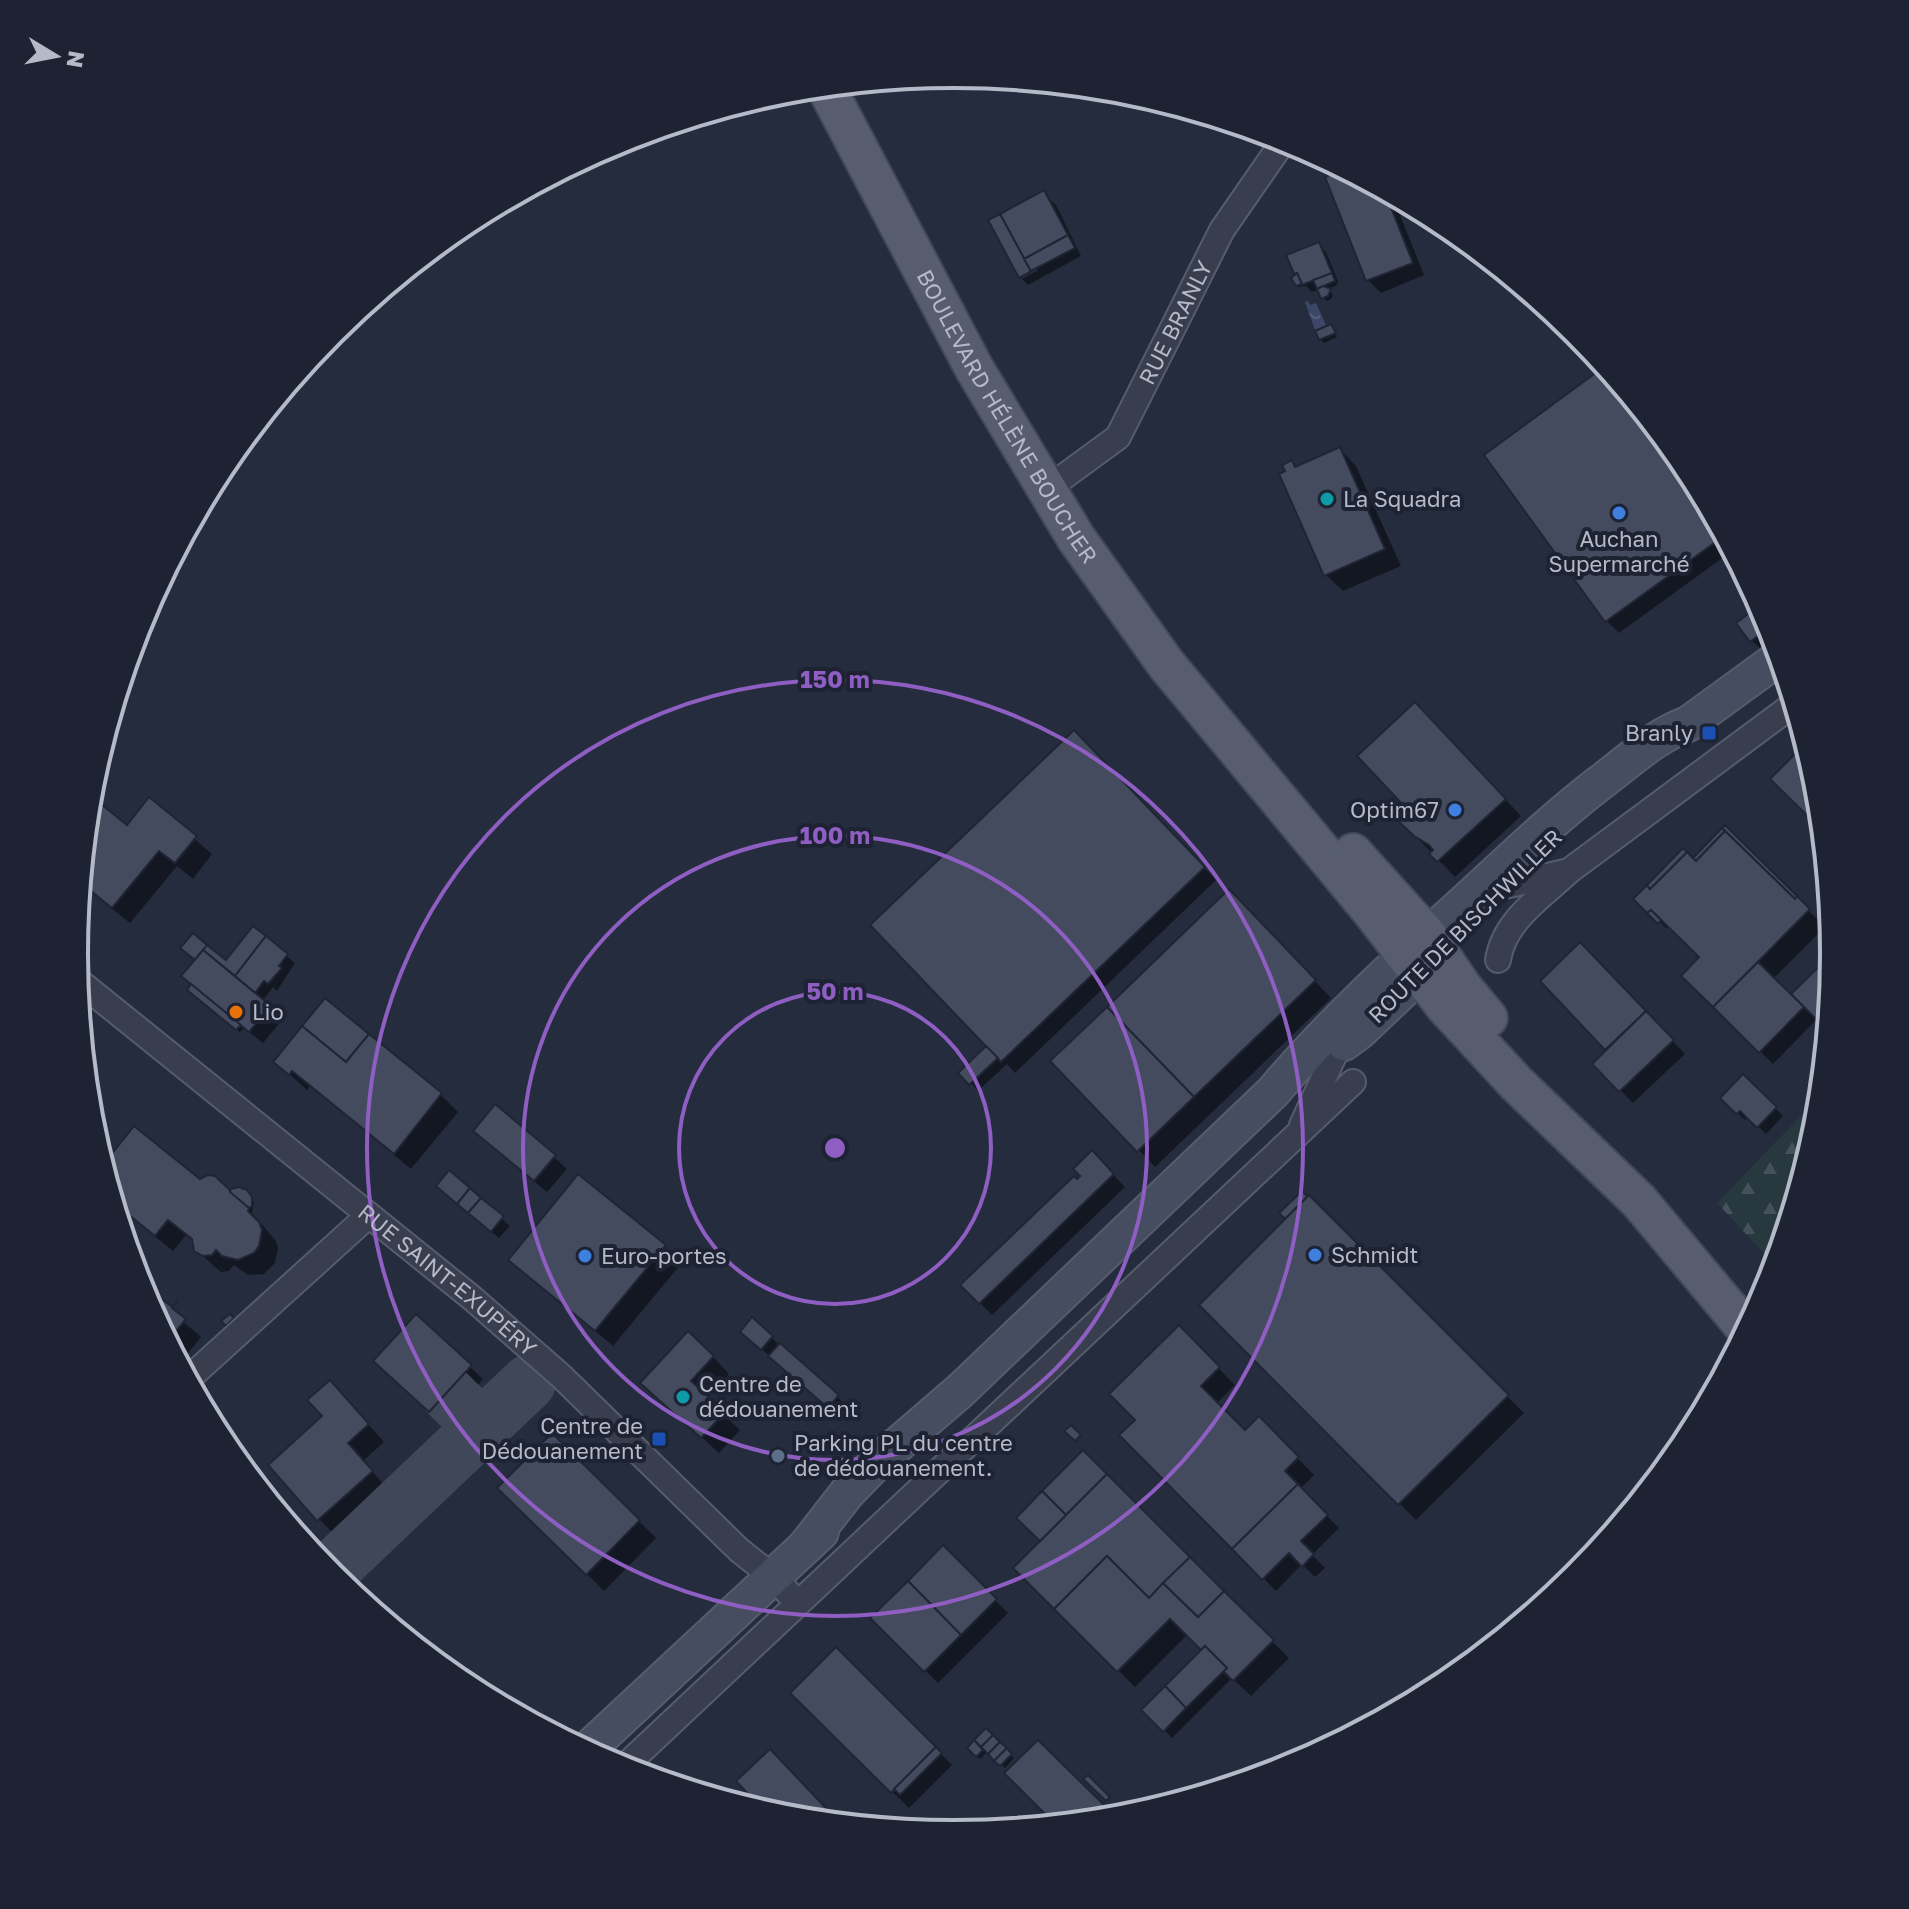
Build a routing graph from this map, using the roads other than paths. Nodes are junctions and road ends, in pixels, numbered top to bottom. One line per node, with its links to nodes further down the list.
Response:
1 (831, 97): 3 (main road, BOULEVARD HÉLÈNE BOUCHER)
2 (1276, 150): 3 (street, RUE BRANLY)
3 (1047, 489): 9 (main road, BOULEVARD HÉLÈNE BOUCHER)
4 (1770, 664): 6 (street, ROUTE DE BISCHWILLER)
5 (1785, 711): 7 (street, ROUTE DE BISCHWILLER)
6 (1688, 724): 8 (street, ROUTE DE BISCHWILLER); 9 (street, ROUTE DE BISCHWILLER)
7 (1569, 871): 8 (street); 10 (street, ROUTE DE BISCHWILLER)
8 (1505, 886): 9 (street, ROUTE DE BISCHWILLER)
9 (1424, 955): 12 (street, ROUTE DE BISCHWILLER); 14 (street, ROUTE DE BISCHWILLER); 17 (main road, BOULEVARD HÉLÈNE BOUCHER)
10 (1498, 960)
11 (89, 990): 16 (street, RUE SAINT-EXUPÉRY)
12 (1338, 1047): 14 (street, ROUTE DE BISCHWILLER); 15 (street)
13 (1353, 1082): 15 (street)
14 (1273, 1092): 19 (street, ROUTE DE BISCHWILLER)
15 (1300, 1131): 20 (street)
16 (369, 1215): 18 (street); 19 (street, RUE SAINT-EXUPÉRY)
17 (1740, 1321)
18 (195, 1372)
19 (773, 1577): 20 (street, RUE SAINT-EXUPÉRY); 21 (street, ROUTE DE BISCHWILLER)
20 (797, 1602): 22 (street)
21 (595, 1743)
22 (633, 1759)

